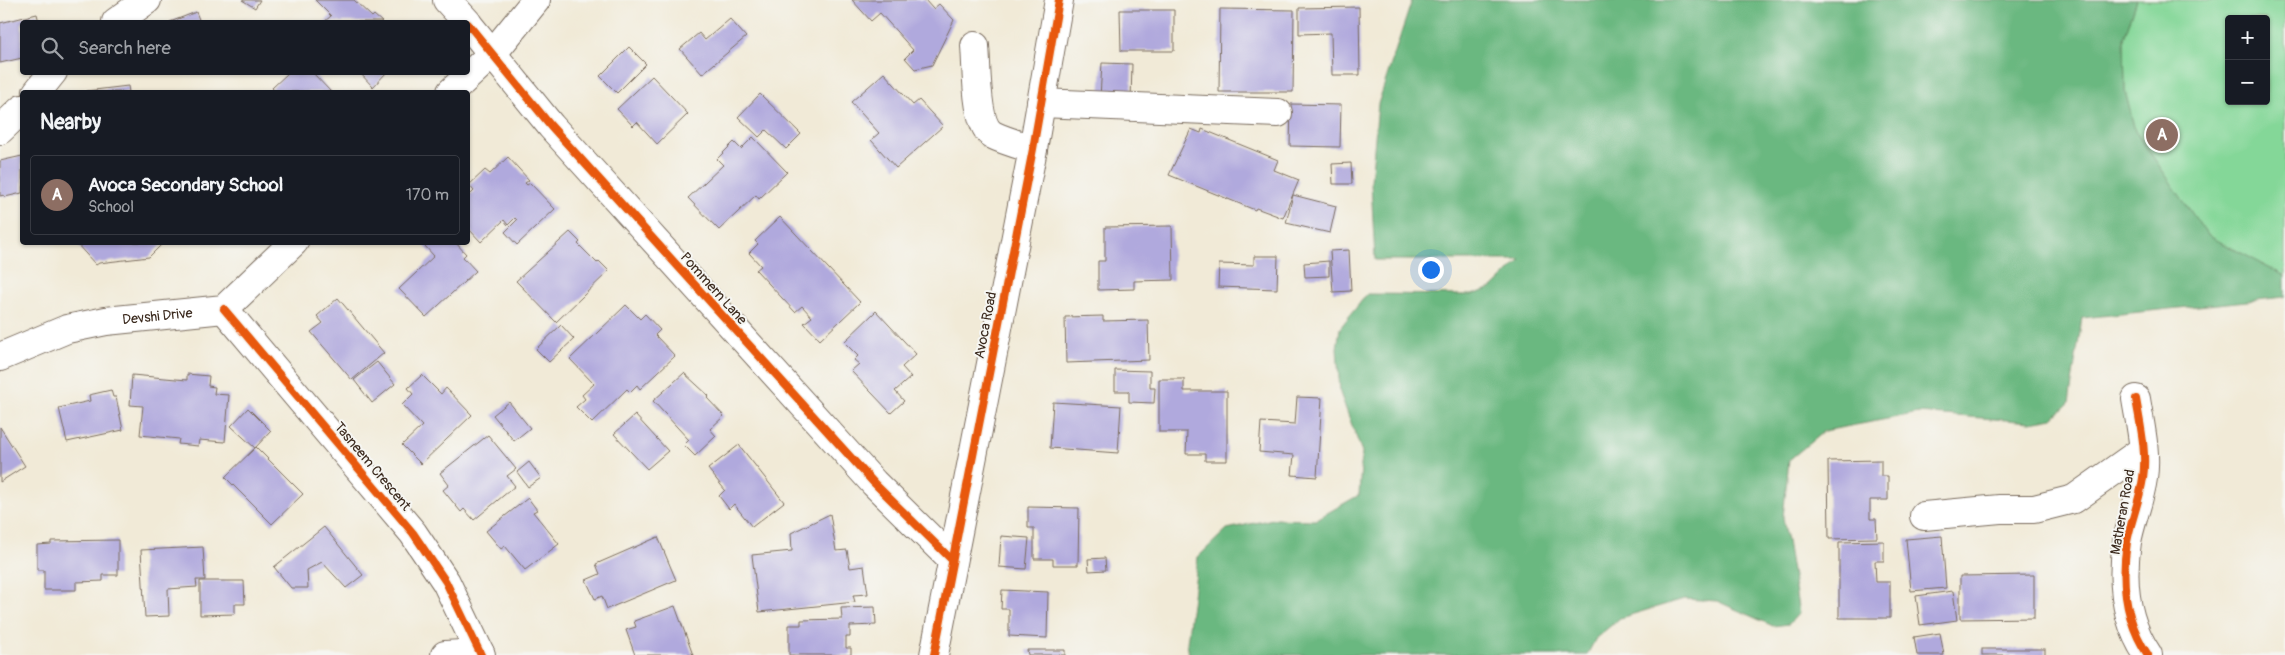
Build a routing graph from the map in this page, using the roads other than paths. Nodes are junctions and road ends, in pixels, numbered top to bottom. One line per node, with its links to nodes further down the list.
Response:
1 (147, 0): 5 (street)
2 (447, 0): 6 (street, Pommern Lane)
3 (536, 0): 9 (street)
4 (1059, 0): 15 (street, Avoca Road)
5 (119, 20)
6 (464, 20)
7 (470, 26): 9 (street, Pommern Lane)
8 (975, 46): 19 (street)
9 (493, 53): 10 (street); 26 (street, Pommern Lane)
10 (470, 74)
11 (51, 75): 13 (street)
12 (469, 75): 14 (street)
13 (39, 90)
14 (453, 90)
15 (1041, 103): 17 (street); 19 (street, Avoca Road)
16 (20, 111): 18 (street)
17 (1278, 113)
18 (0, 130)
19 (1033, 150): 26 (street, Avoca Road)
20 (291, 245): 21 (street)
21 (224, 309): 22 (street, Devshi Drive); 27 (street, Tasneem Crescent)
22 (0, 357)
23 (2136, 398): 24 (street, Matheran Road)
24 (2143, 450): 25 (street); 30 (street, Matheran Road)
25 (1924, 516)
26 (952, 560): 29 (street, Avoca Road)
27 (481, 654): 28 (street)
28 (445, 655)
29 (934, 655)
30 (2148, 655)

